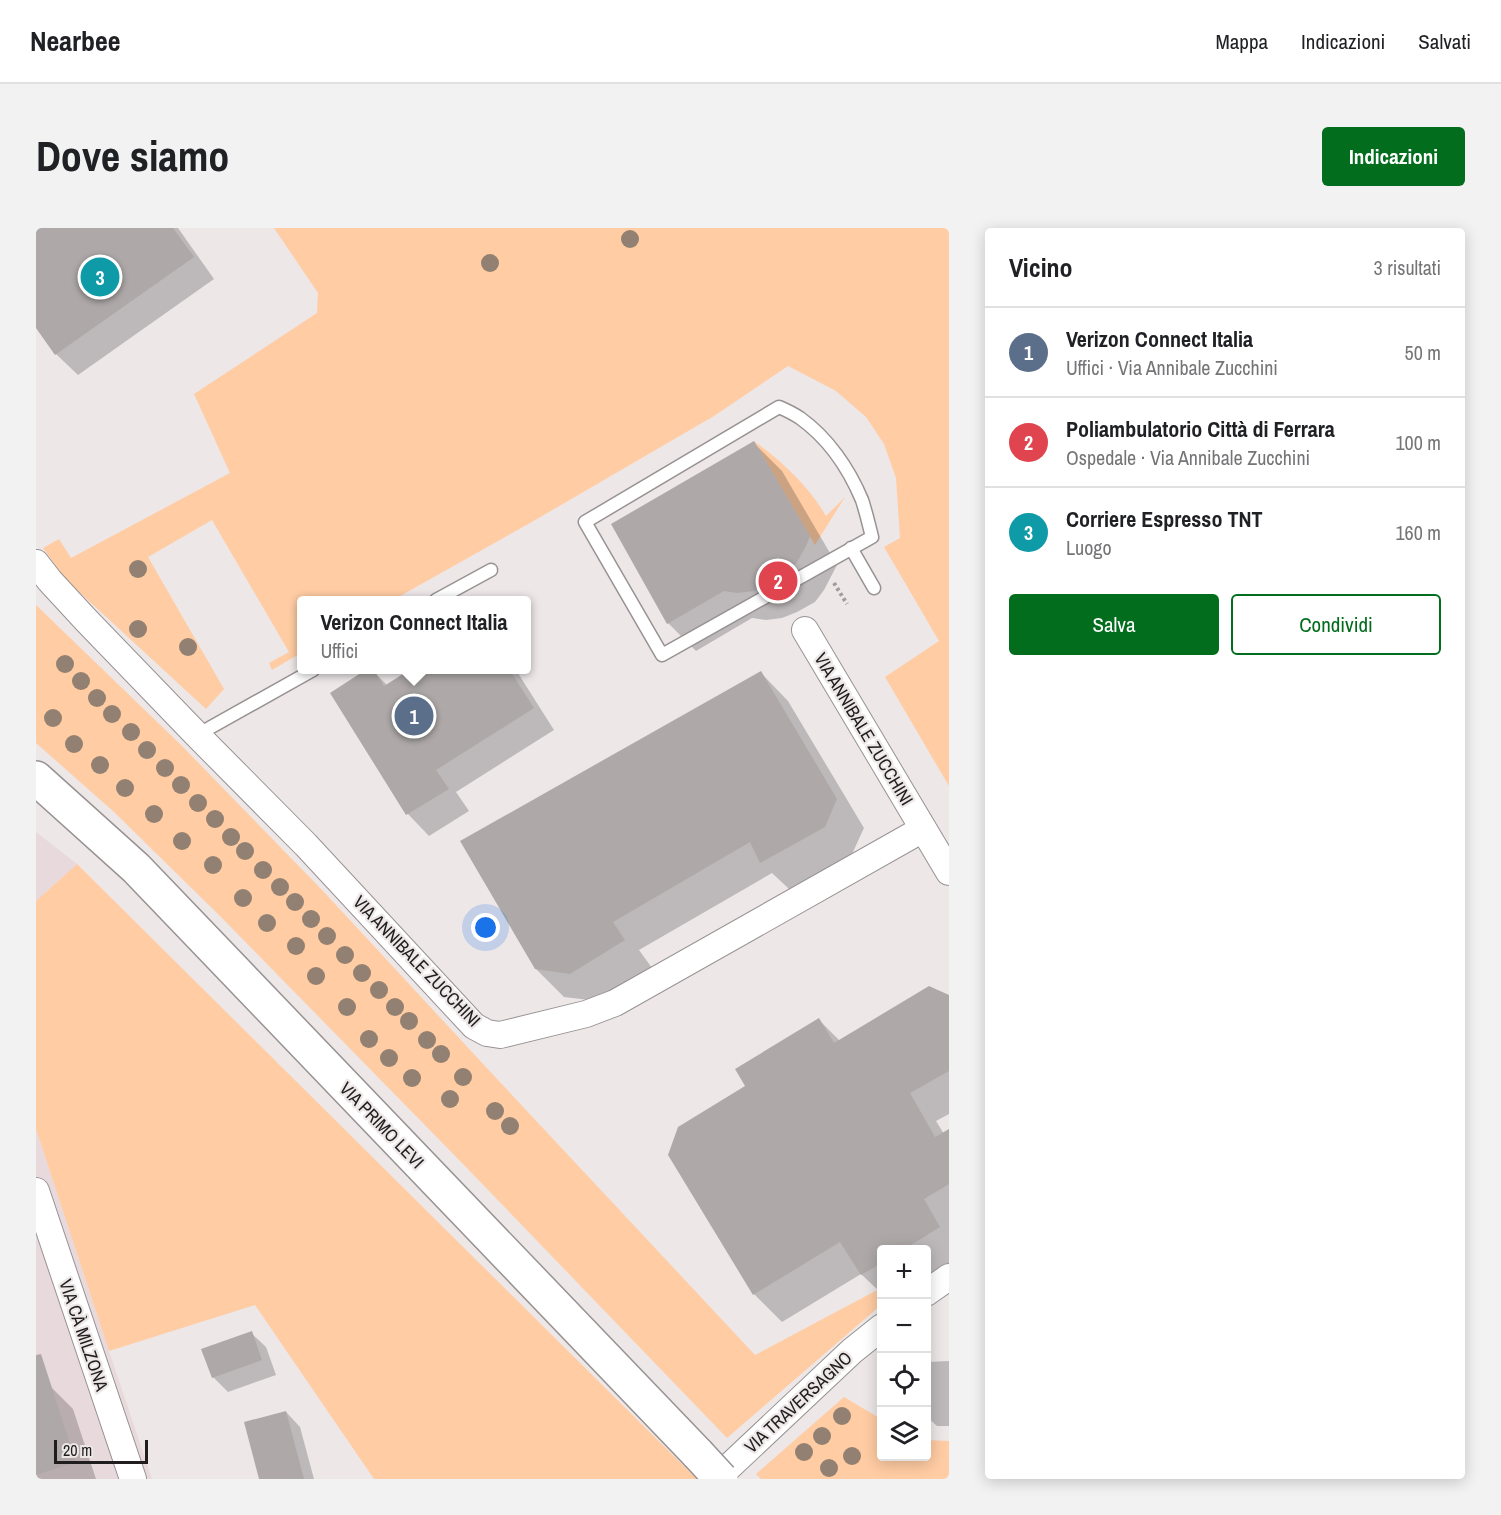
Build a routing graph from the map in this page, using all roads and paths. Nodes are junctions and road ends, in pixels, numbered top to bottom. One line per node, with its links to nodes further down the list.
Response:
1 (851, 548): 1 (lane); 4 (lane)
2 (36, 563): 8 (street, VIA ANNIBALE ZUCCHINI)
3 (491, 570): 5 (lane)
4 (874, 588)
5 (443, 596)
6 (805, 630): 10 (street, VIA ANNIBALE ZUCCHINI)
7 (304, 674): 8 (lane)
8 (196, 735): 10 (street, VIA ANNIBALE ZUCCHINI)
9 (36, 778): 16 (main road, VIA PRIMO LEVI)
10 (923, 829): 11 (street, VIA ANNIBALE ZUCCHINI)
11 (949, 872)
12 (36, 1191): 17 (street, VIA CÀ MILZONA)
13 (949, 1277): 14 (street)
14 (931, 1290)
15 (877, 1331): 16 (street, VIA TRAVERSAGNO)
16 (707, 1466): 18 (main road, VIA PRIMO LEVI, bridge)
17 (133, 1479)
18 (721, 1479)

